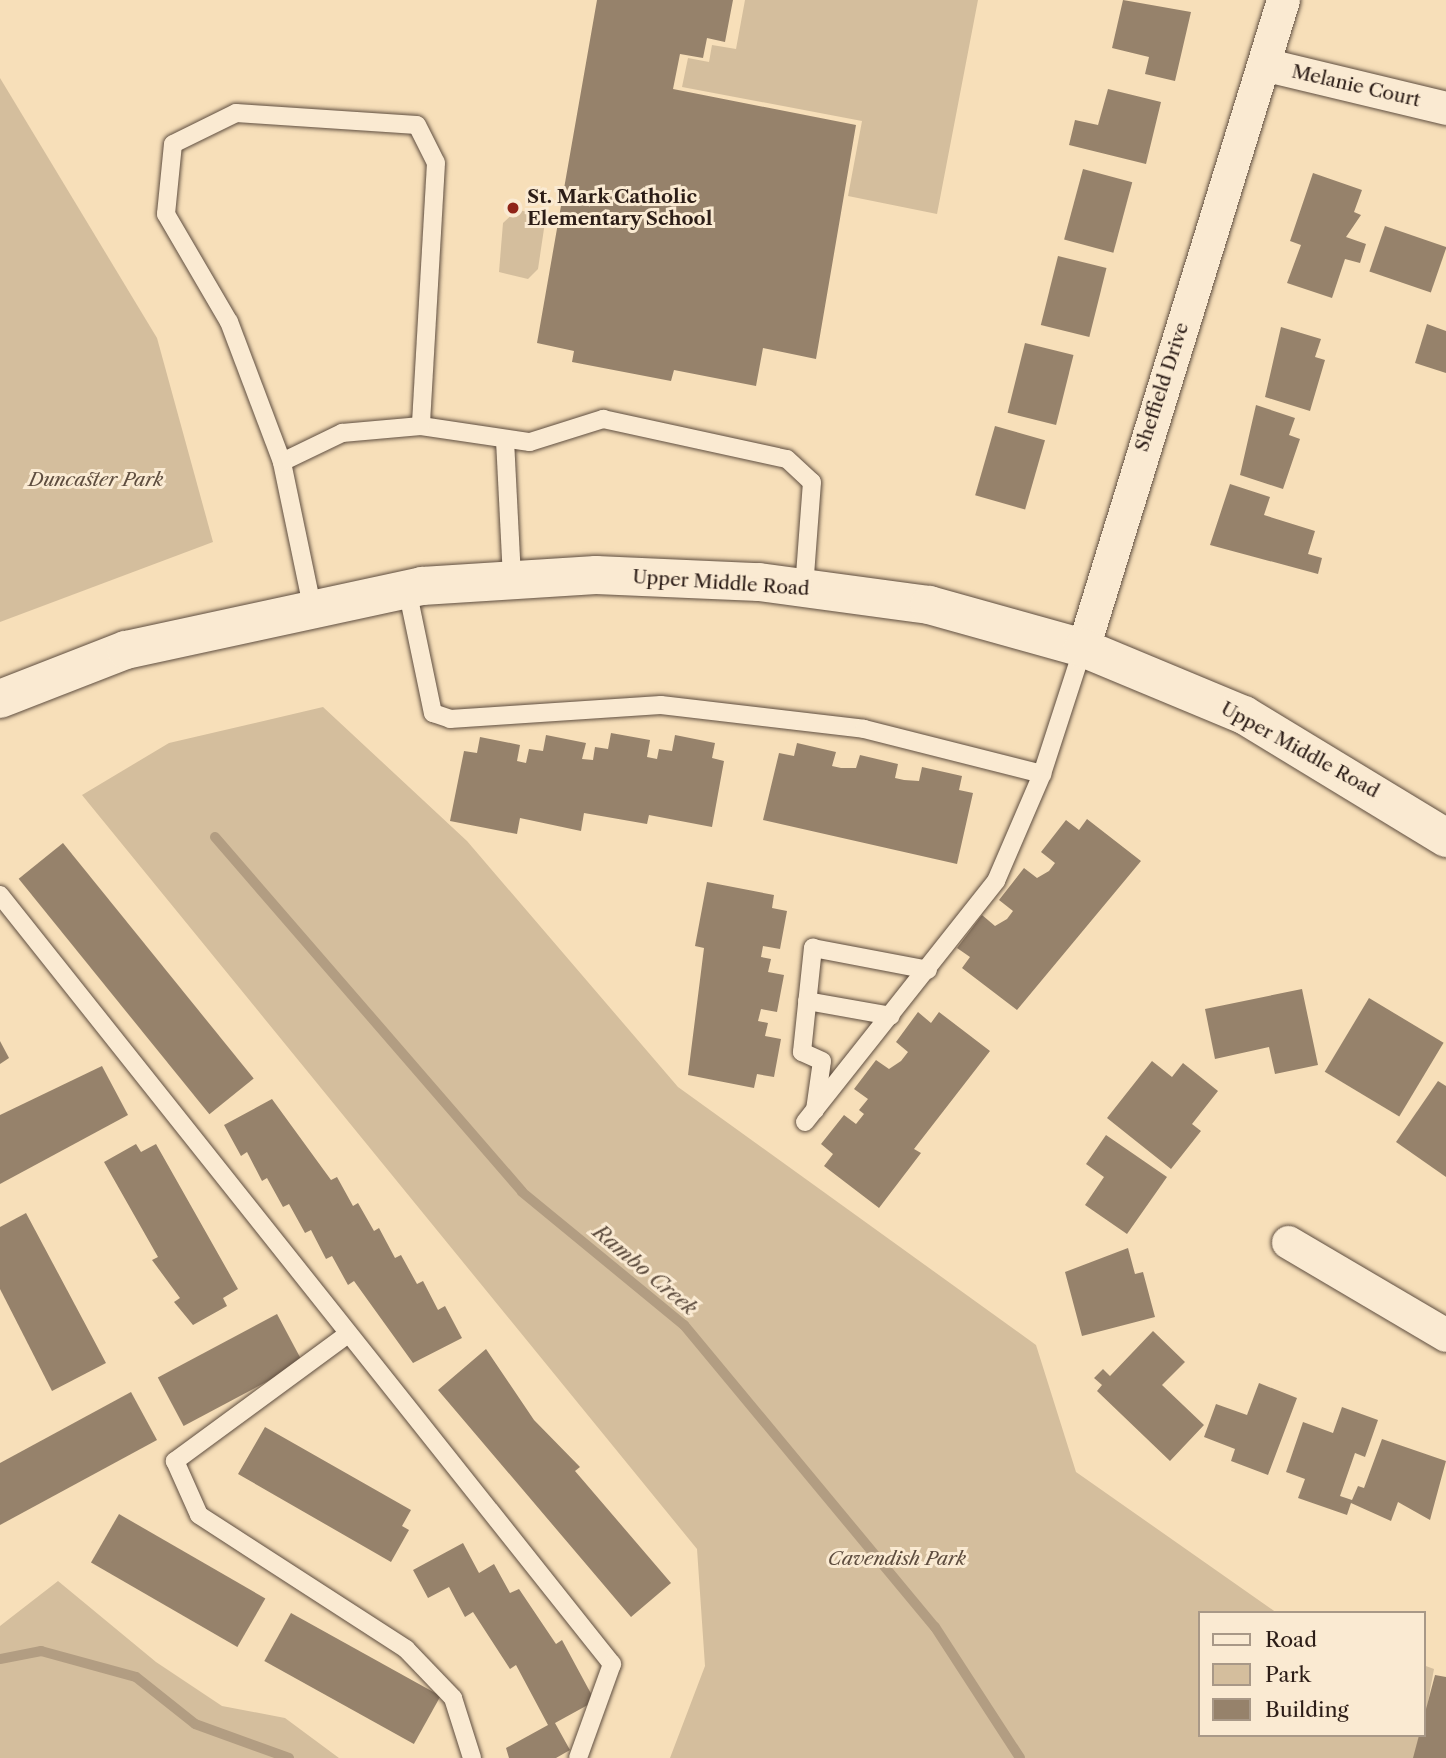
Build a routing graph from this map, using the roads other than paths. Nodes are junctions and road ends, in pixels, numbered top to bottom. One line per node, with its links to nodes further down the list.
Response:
1 (1283, 0): 2 (street, Sheffield Drive)
2 (1267, 65): 3 (street, Melanie Court); 11 (street, Sheffield Drive)
3 (1446, 108)
4 (421, 426): 5 (lane); 6 (lane); 6 (lane)
5 (505, 440): 7 (lane); 8 (lane)
6 (282, 462): 10 (lane)
7 (512, 580): 8 (main road, Upper Middle Road); 9 (main road, Upper Middle Road)
8 (804, 588): 11 (main road, Upper Middle Road)
9 (407, 589): 10 (main road, Upper Middle Road); 13 (lane)
10 (313, 606): 12 (main road, Upper Middle Road)
11 (1083, 648): 13 (lane, Sheffield Drive); 14 (main road, Upper Middle Road)
12 (0, 699)
13 (1042, 774): 16 (lane, Sheffield Drive)
14 (1446, 838)
15 (0, 895): 20 (lane)
16 (928, 970): 17 (lane); 18 (lane, Sheffield Drive)
17 (807, 1001): 18 (lane); 18 (lane, Sheffield Drive)
18 (891, 1016)
19 (1288, 1242): 21 (street)
20 (348, 1334): 22 (lane); 23 (lane)
21 (1446, 1335)
22 (472, 1758)
23 (578, 1758)

